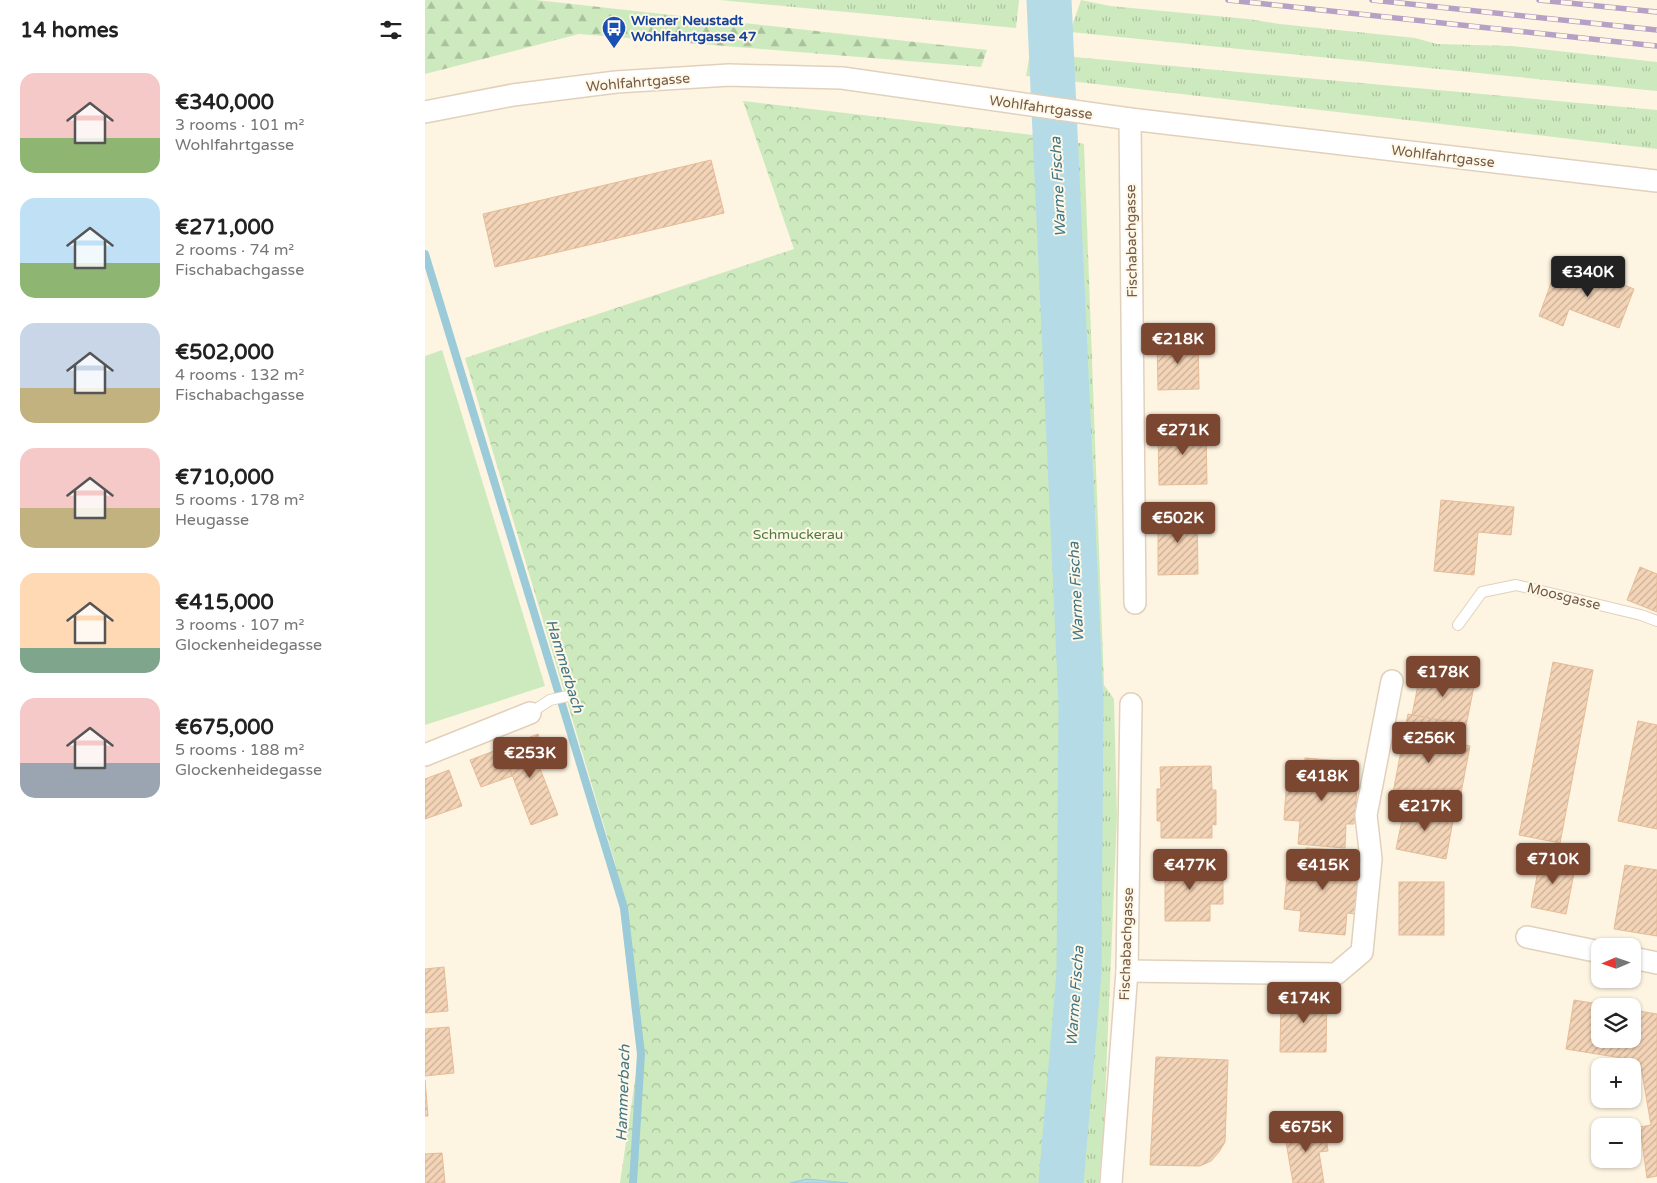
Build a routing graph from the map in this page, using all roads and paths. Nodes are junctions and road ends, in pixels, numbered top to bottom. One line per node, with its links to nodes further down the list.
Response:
1 (425, 112): 2 (street, Wohlfahrtgasse)
2 (1130, 119): 3 (street, Wohlfahrtgasse); 4 (street, Fischabachgasse)
3 (1657, 181)
4 (1135, 603)
5 (1657, 621): 6 (lane, Moosgasse)
6 (1458, 625)
7 (1392, 681): 16 (street)
8 (567, 696): 10 (lane)
9 (1131, 704): 16 (street, Fischabachgasse)
10 (530, 713): 11 (street)
11 (425, 755)
12 (1527, 937): 13 (street)
13 (1591, 950)
14 (1641, 960): 15 (street)
15 (1657, 963)
16 (1127, 971): 17 (street, Fischabachgasse)
17 (1111, 1183)

